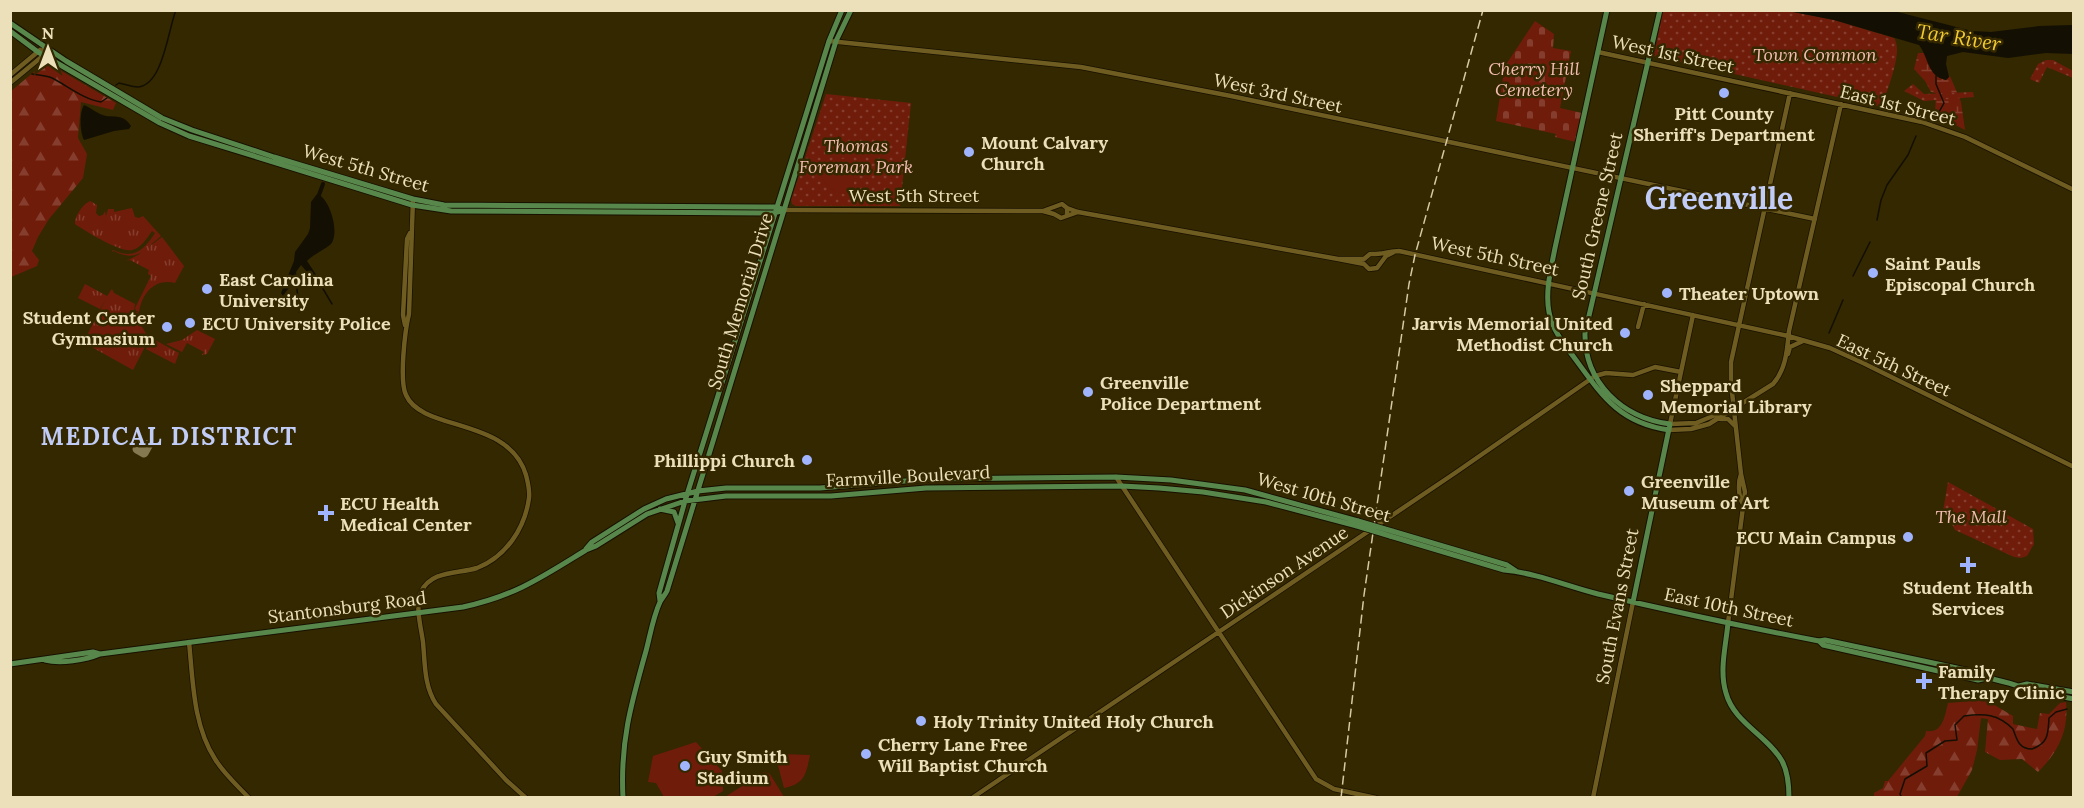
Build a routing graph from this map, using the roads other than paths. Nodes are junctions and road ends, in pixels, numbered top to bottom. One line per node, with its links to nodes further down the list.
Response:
1 (842, 10): 7 (main road, South Memorial Drive)
2 (851, 10): 8 (main road, South Memorial Drive)
3 (1607, 10): 10 (main road)
4 (1660, 10): 12 (main road, South Greene Street)
5 (10, 23): 9 (main road, West 5th Street)
6 (10, 31): 11 (main road, West 5th Street)
7 (829, 41): 8 (main road, West 3rd Street); 27 (main road, South Memorial Drive)
8 (836, 41): 18 (main road, West 3rd Street); 28 (main road, South Memorial Drive)
9 (44, 47): 11 (main road); 21 (main road, West 5th Street)
10 (1598, 52): 12 (main road, West 1st Street); 18 (main road)
11 (41, 53): 13 (main road); 14 (main road); 21 (main road, West 5th Street)
12 (1648, 62): 15 (main road, West 1st Street); 19 (main road, South Greene Street)
13 (10, 75)
14 (10, 83)
15 (1742, 83): 16 (main road, East 1st Street)
16 (1790, 93): 17 (main road, East 1st Street); 26 (main road)
17 (1841, 104): 20 (main road, East 1st Street); 35 (main road)
18 (1573, 168): 19 (main road, West 3rd Street); 40 (main road)
19 (1621, 178): 26 (main road, West 3rd Street); 41 (main road, South Greene Street)
20 (2073, 190)
21 (412, 202): 23 (main road, West 5th Street); 29 (main road, West 5th Street); 73 (main road)
22 (612, 205): 23 (main road, West 5th Street); 27 (main road, West 5th Street); 31 (main road)
23 (569, 206): 29 (main road)
24 (1054, 208): 25 (main road); 30 (main road, West 5th Street); 33 (main road)
25 (1067, 208): 32 (main road); 34 (main road)
26 (1766, 209): 35 (main road, West 3rd Street); 44 (main road)
27 (776, 210): 28 (main road, West 5th Street); 31 (main road, West 5th Street); 64 (main road, South Memorial Drive)
28 (784, 210): 30 (main road, West 5th Street); 59 (main road, South Memorial Drive)
29 (522, 211): 31 (main road, West 5th Street)
30 (1043, 211): 33 (main road, West 5th Street)
31 (563, 212)
32 (1078, 212): 34 (main road); 38 (main road)
33 (1054, 214): 34 (main road)
34 (1067, 214)
35 (1815, 219): 46 (main road)
36 (1395, 251): 37 (main road, West 5th Street); 39 (main road); 40 (main road, West 5th Street)
37 (1375, 255): 38 (main road); 39 (main road)
38 (1364, 262): 39 (main road)
39 (1379, 264)
40 (1548, 283): 41 (main road, West 5th Street); 49 (main road)
41 (1594, 293): 42 (main road, West 5th Street); 48 (main road, South Greene Street)
42 (1644, 304): 43 (main road, West 5th Street); 45 (main road)
43 (1693, 315): 44 (main road, East 5th Street); 51 (main road, South Evans Street)
44 (1739, 325): 46 (main road, East 5th Street); 54 (main road)
45 (1638, 327)
46 (1788, 336): 47 (main road, East 5th Street); 50 (main road)
47 (1804, 340): 50 (main road); 58 (main road, East 5th Street)
48 (1585, 347): 49 (main road); 52 (main road, South Greene Street)
49 (1573, 355): 53 (main road)
50 (1786, 356): 54 (main road)
51 (1681, 372): 52 (main road); 56 (main road, South Evans Street)
52 (1595, 376): 53 (main road, Dickinson Avenue); 56 (main road)
53 (1590, 381): 56 (main road); 75 (main road, Dickinson Avenue)
54 (1734, 407): 55 (main road); 56 (main road); 57 (main road)
55 (1717, 420): 56 (main road); 57 (main road)
56 (1669, 427): 72 (main road, South Evans Street)
57 (1736, 429): 74 (main road)
58 (2073, 467)
59 (703, 474): 62 (main road); 63 (main road, South Memorial Drive)
60 (1116, 477): 61 (main road); 62 (main road, Farmville Boulevard); 68 (main road, West 10th Street)
61 (1122, 486): 65 (main road, Farmville Boulevard); 68 (main road, West 10th Street); 75 (main road)
62 (717, 488): 63 (main road, Farmville Boulevard)
63 (698, 490): 64 (main road, Stantonsburg Road); 65 (main road, South Memorial Drive)
64 (688, 493): 66 (main road, South Memorial Drive); 70 (main road, Stantonsburg Road)
65 (695, 499): 66 (main road, Stantonsburg Road); 71 (main road, South Memorial Drive)
66 (685, 501): 67 (main road, Stantonsburg Road); 69 (main road, South Memorial Drive)
67 (658, 509): 69 (main road); 70 (main road, Stantonsburg Road)
68 (1357, 523): 72 (main road, West 10th Street, bridge)
69 (678, 524): 71 (main road, South Memorial Drive)
70 (586, 550): 73 (main road, Stantonsburg Road)
71 (660, 601): 87 (main road, South Memorial Drive)
72 (1633, 602): 74 (main road, East 10th Street); 90 (main road, South Evans Street)
73 (419, 612): 77 (main road, Stantonsburg Road); 86 (main road)
74 (1728, 622): 76 (main road, East 10th Street); 91 (main road)
75 (1219, 632): 88 (main road, Dickinson Avenue); 89 (main road)
76 (1819, 641): 78 (main road, East 10th Street); 80 (main road, East 10th Street)
77 (189, 642): 79 (main road, Stantonsburg Road); 85 (main road)
78 (1927, 662): 80 (main road); 81 (main road, East 10th Street)
79 (10, 664)
80 (1906, 664): 81 (main road, East 10th Street)
81 (1987, 678): 82 (main road, East 10th Street)
82 (2019, 686): 83 (main road, East 10th Street); 84 (main road, East 10th Street)
83 (2073, 692)
84 (2073, 699)
85 (249, 798)
86 (526, 798)
87 (623, 798)
88 (972, 798)
89 (1376, 798)
90 (1593, 798)
91 (1789, 798)

